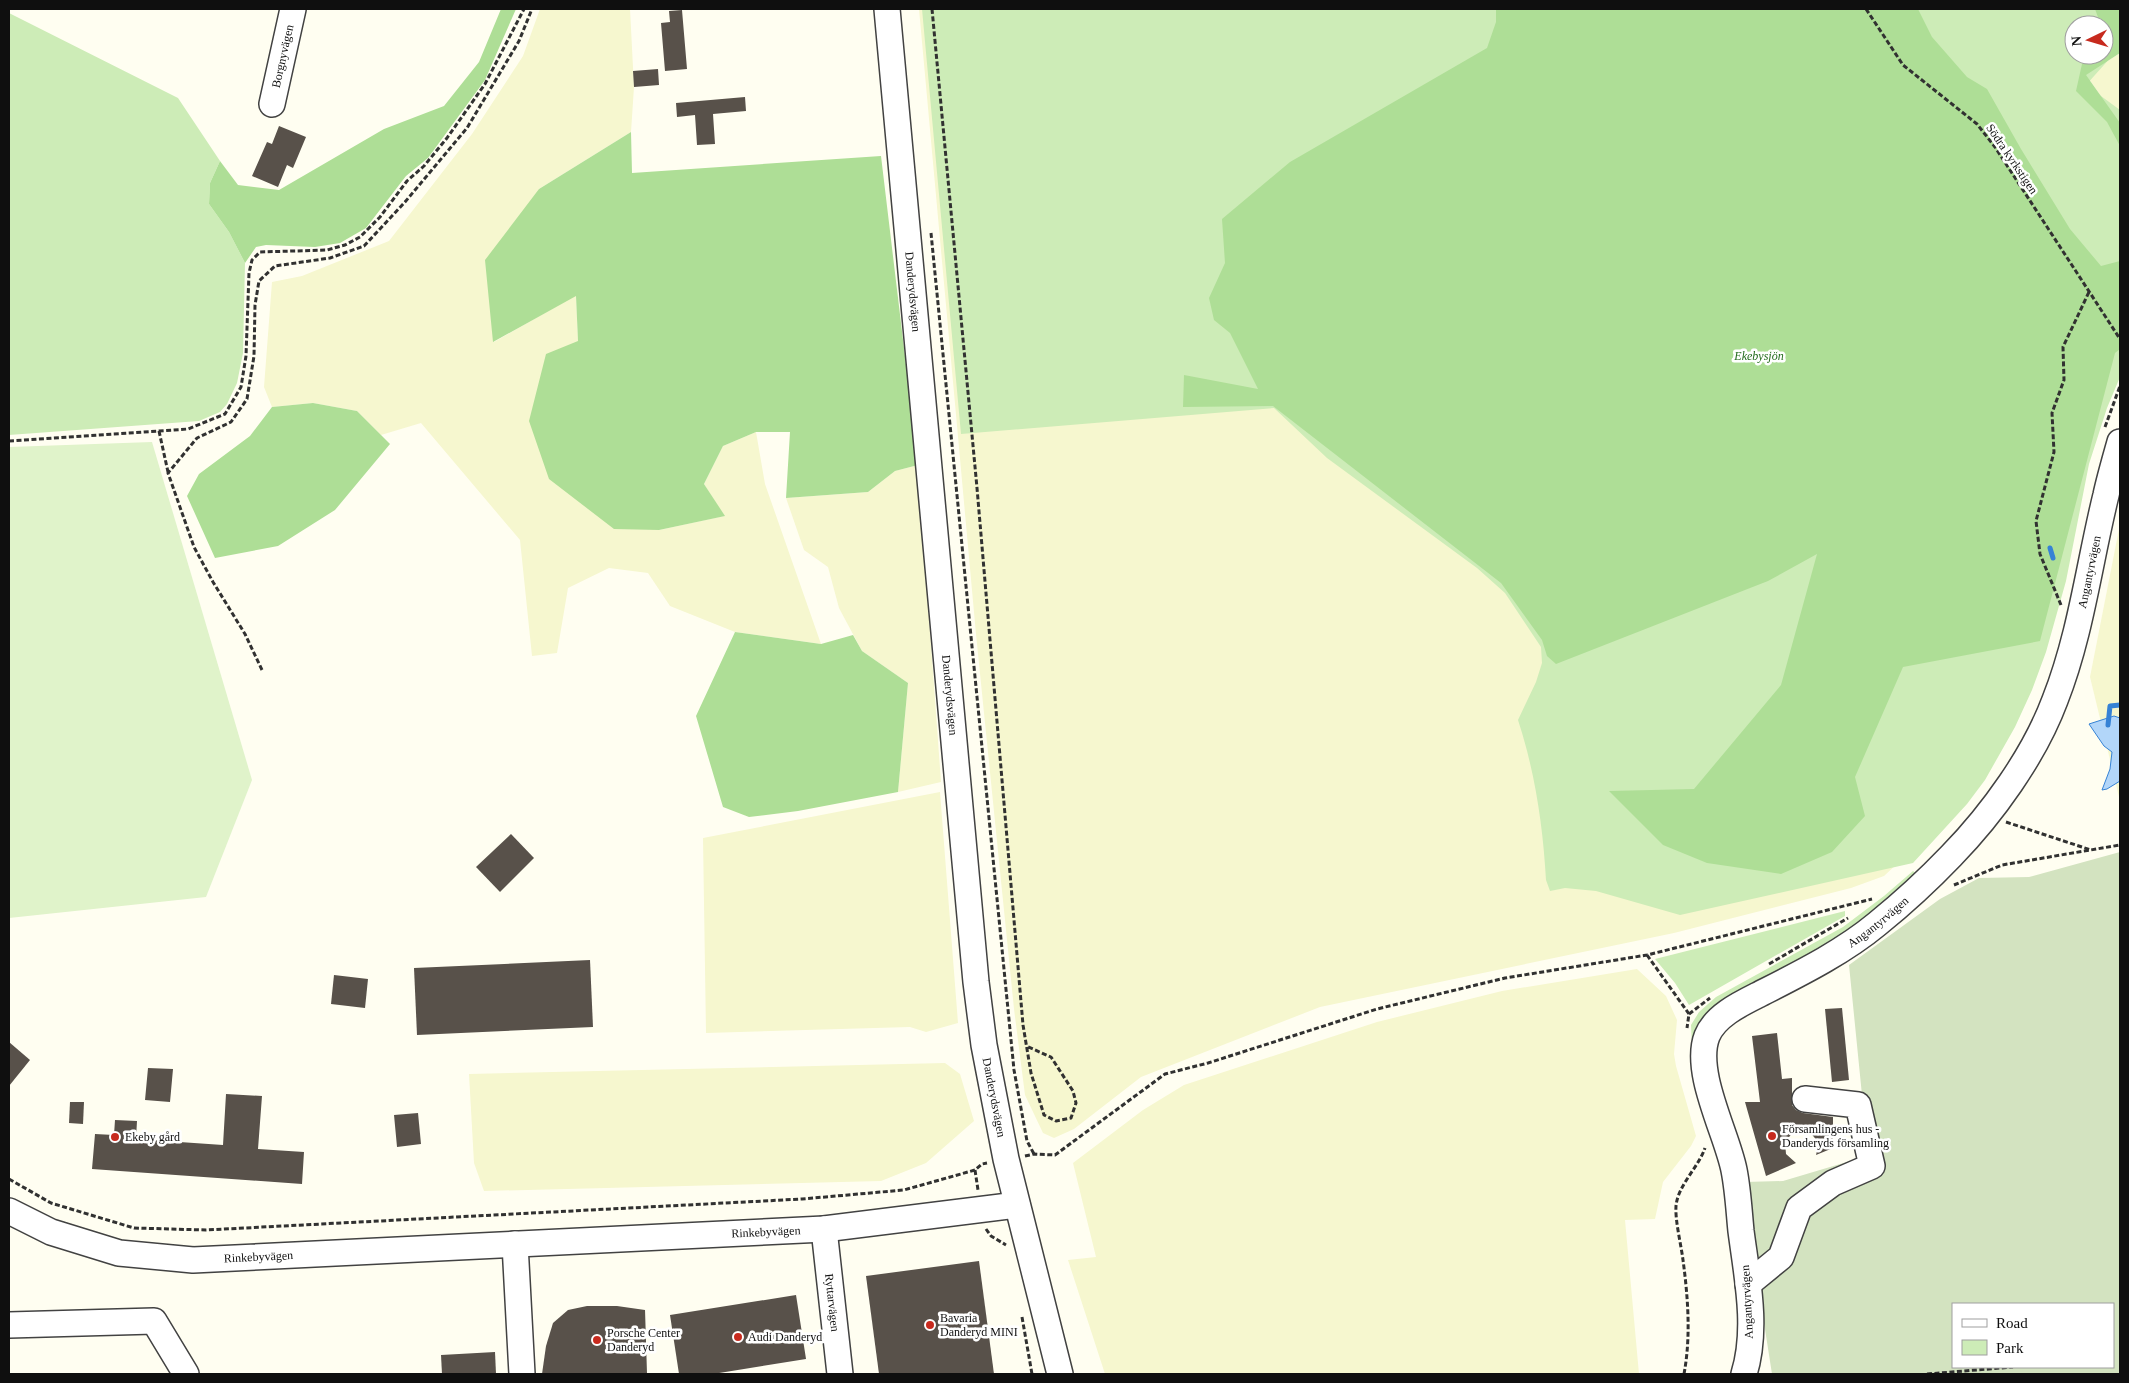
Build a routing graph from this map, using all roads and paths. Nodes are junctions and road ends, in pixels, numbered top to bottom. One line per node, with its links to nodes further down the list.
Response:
1 (293, 9): 7 (street, Borgnyvägen)
2 (524, 9): 12 (path)
3 (532, 9): 15 (path)
4 (887, 9): 35 (street, Danderydsvägen)
5 (932, 9): 31 (path)
6 (1866, 9): 9 (path, Södra kyrkstigen)
7 (272, 104)
8 (930, 232): 26 (path)
9 (2089, 292): 10 (path, Södra kyrkstigen); 16 (path)
10 (2120, 339)
11 (2120, 386): 13 (path)
12 (159, 430): 14 (path); 15 (path)
13 (2112, 435): 18 (street, Angantyrvägen)
14 (9, 441)
15 (168, 473): 17 (path)
16 (2065, 601)
17 (262, 670)
18 (1987, 816): 20 (path); 21 (street, Angantyrvägen)
19 (2120, 845): 20 (path)
20 (2091, 850): 21 (path)
21 (1927, 879): 41 (street, Angantyrvägen)
22 (1878, 894): 23 (path)
23 (1871, 900): 24 (path); 26 (path)
24 (1865, 905)
25 (1852, 915): 27 (path)
26 (1647, 955): 29 (path)
27 (1768, 964)
28 (1718, 993): 29 (path)
29 (1689, 1014): 30 (path)
30 (1687, 1032)
31 (1026, 1046): 31 (path)
32 (1804, 1099): 41 (street)
33 (1706, 1145): 50 (path)
34 (9, 1180): 36 (path)
35 (1017, 1205): 36 (street, Rinkebyvägen); 49 (street, Danderydsvägen)
36 (980, 1209): 38 (street, Rinkebyvägen); 40 (path)
37 (9, 1211): 39 (street, Rinkebyvägen)
38 (824, 1229): 39 (street, Rinkebyvägen); 47 (street, Ryttarvägen)
39 (515, 1244): 46 (street)
40 (1009, 1253)
41 (1748, 1284): 51 (street, Angantyrvägen)
42 (1022, 1316): 48 (path)
43 (9, 1325): 45 (street)
44 (2001, 1368): 52 (path)
45 (186, 1374)
46 (522, 1374)
47 (840, 1374)
48 (1032, 1374)
49 (1060, 1374)
50 (1684, 1374)
51 (1744, 1374)
52 (1927, 1374)

